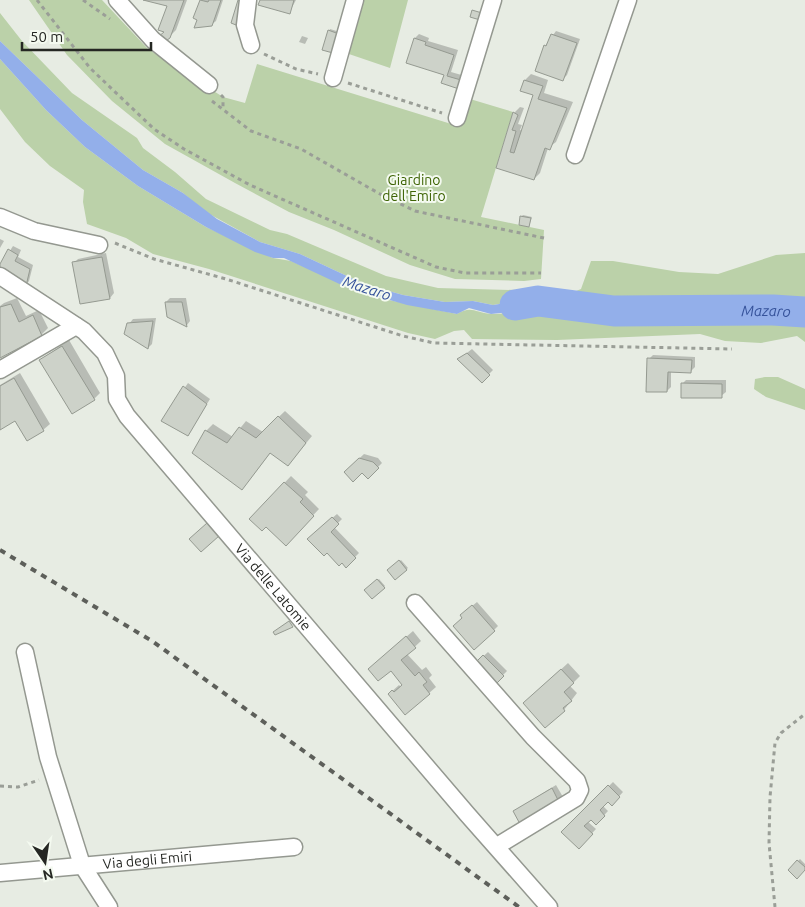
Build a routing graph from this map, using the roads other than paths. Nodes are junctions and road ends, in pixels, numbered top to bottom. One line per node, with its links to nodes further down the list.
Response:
1 (117, 0): 8 (street)
2 (248, 0): 6 (street)
3 (355, 0): 7 (street)
4 (493, 0): 9 (street)
5 (628, 0): 10 (street)
6 (251, 45)
7 (333, 78)
8 (208, 91)
9 (457, 118)
10 (575, 155)
11 (0, 217): 12 (street)
12 (99, 245)
13 (0, 276): 14 (street, Via delle Latomie)
14 (76, 326): 15 (street); 19 (street, Via delle Latomie)
15 (0, 370)
16 (415, 604): 19 (street)
17 (25, 652): 20 (street)
18 (294, 846): 20 (street, Via degli Emiri)
19 (497, 846): 23 (street, Via delle Latomie)
20 (82, 865): 21 (street, Via degli Emiri); 22 (street)
21 (0, 873)
22 (109, 907)
23 (549, 907)

